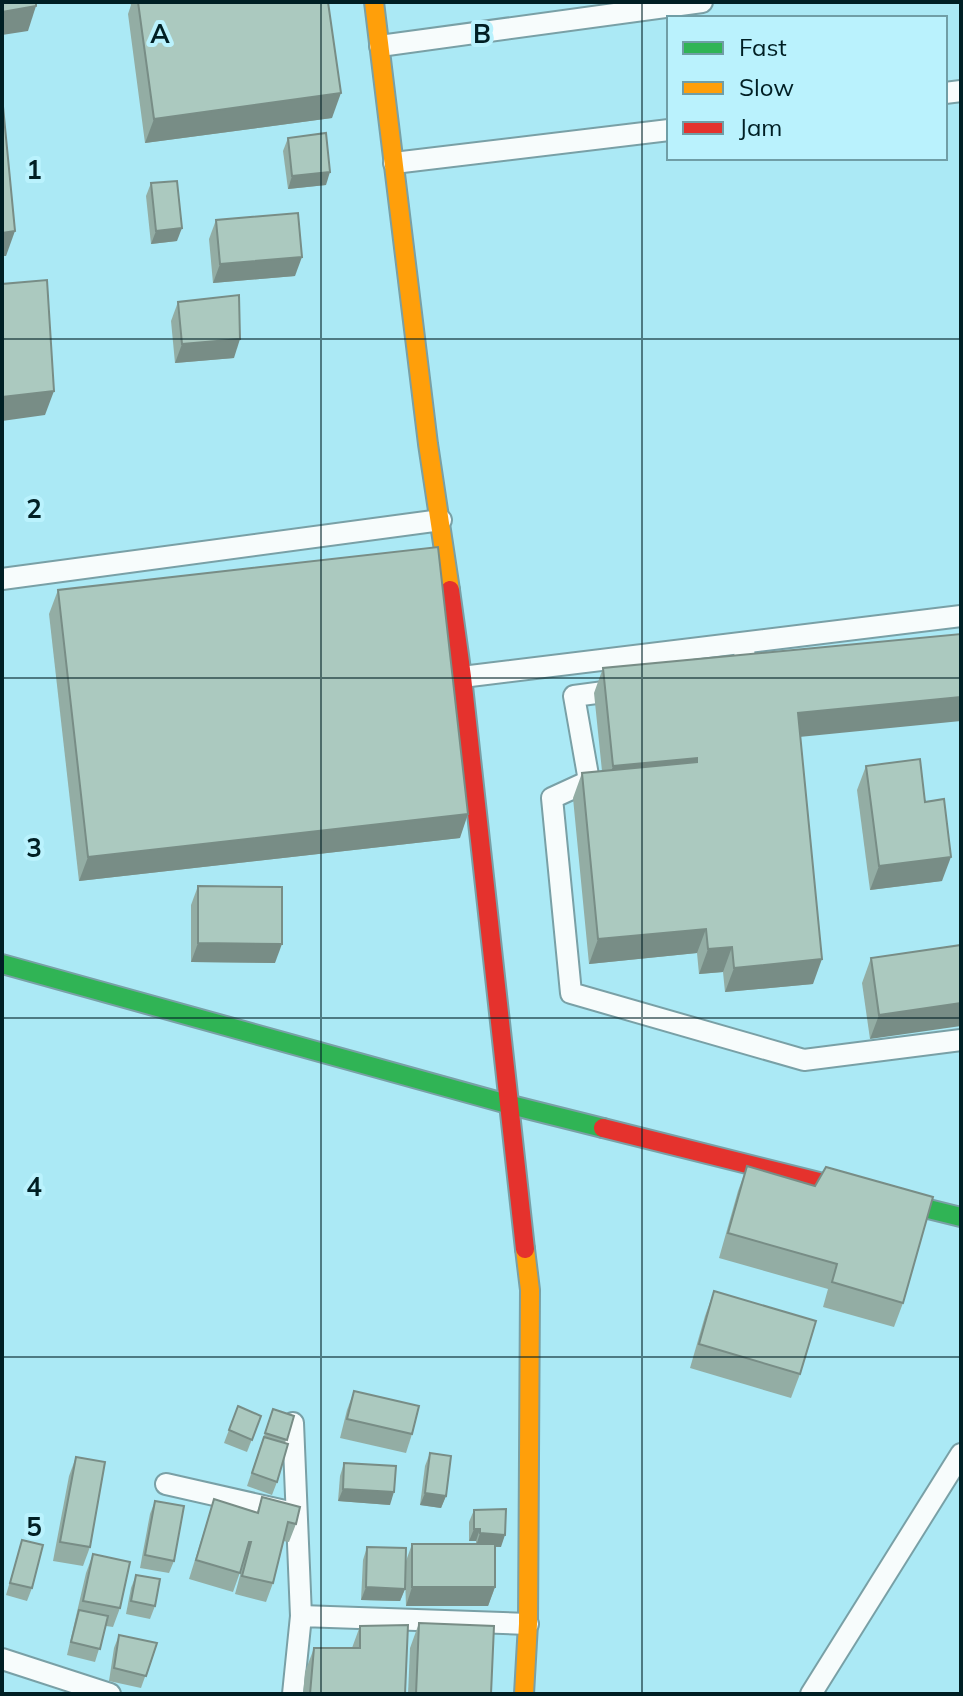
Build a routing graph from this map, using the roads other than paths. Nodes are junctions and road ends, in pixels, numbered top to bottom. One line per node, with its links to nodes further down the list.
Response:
1 (374, 2): 3 (main road)
2 (702, 2): 3 (street)
3 (380, 46): 5 (main road)
4 (667, 130): 5 (street)
5 (394, 163): 6 (main road)
6 (441, 520): 7 (street); 11 (main road)
7 (2, 579)
8 (961, 616): 9 (street)
9 (744, 643): 10 (street); 11 (street)
10 (714, 676)
11 (462, 677): 15 (main road)
12 (637, 687): 14 (street)
13 (2, 964): 15 (main road)
14 (961, 1040)
15 (511, 1105): 16 (main road); 22 (main road)
16 (961, 1217)
17 (293, 1423): 20 (street)
18 (961, 1454): 27 (street)
19 (166, 1484): 20 (street)
20 (297, 1514): 21 (street)
21 (301, 1616): 22 (street); 25 (street)
22 (528, 1624): 26 (main road)
23 (2, 1659): 24 (street)
24 (110, 1694)
25 (293, 1694)
26 (524, 1694)
27 (811, 1694)

